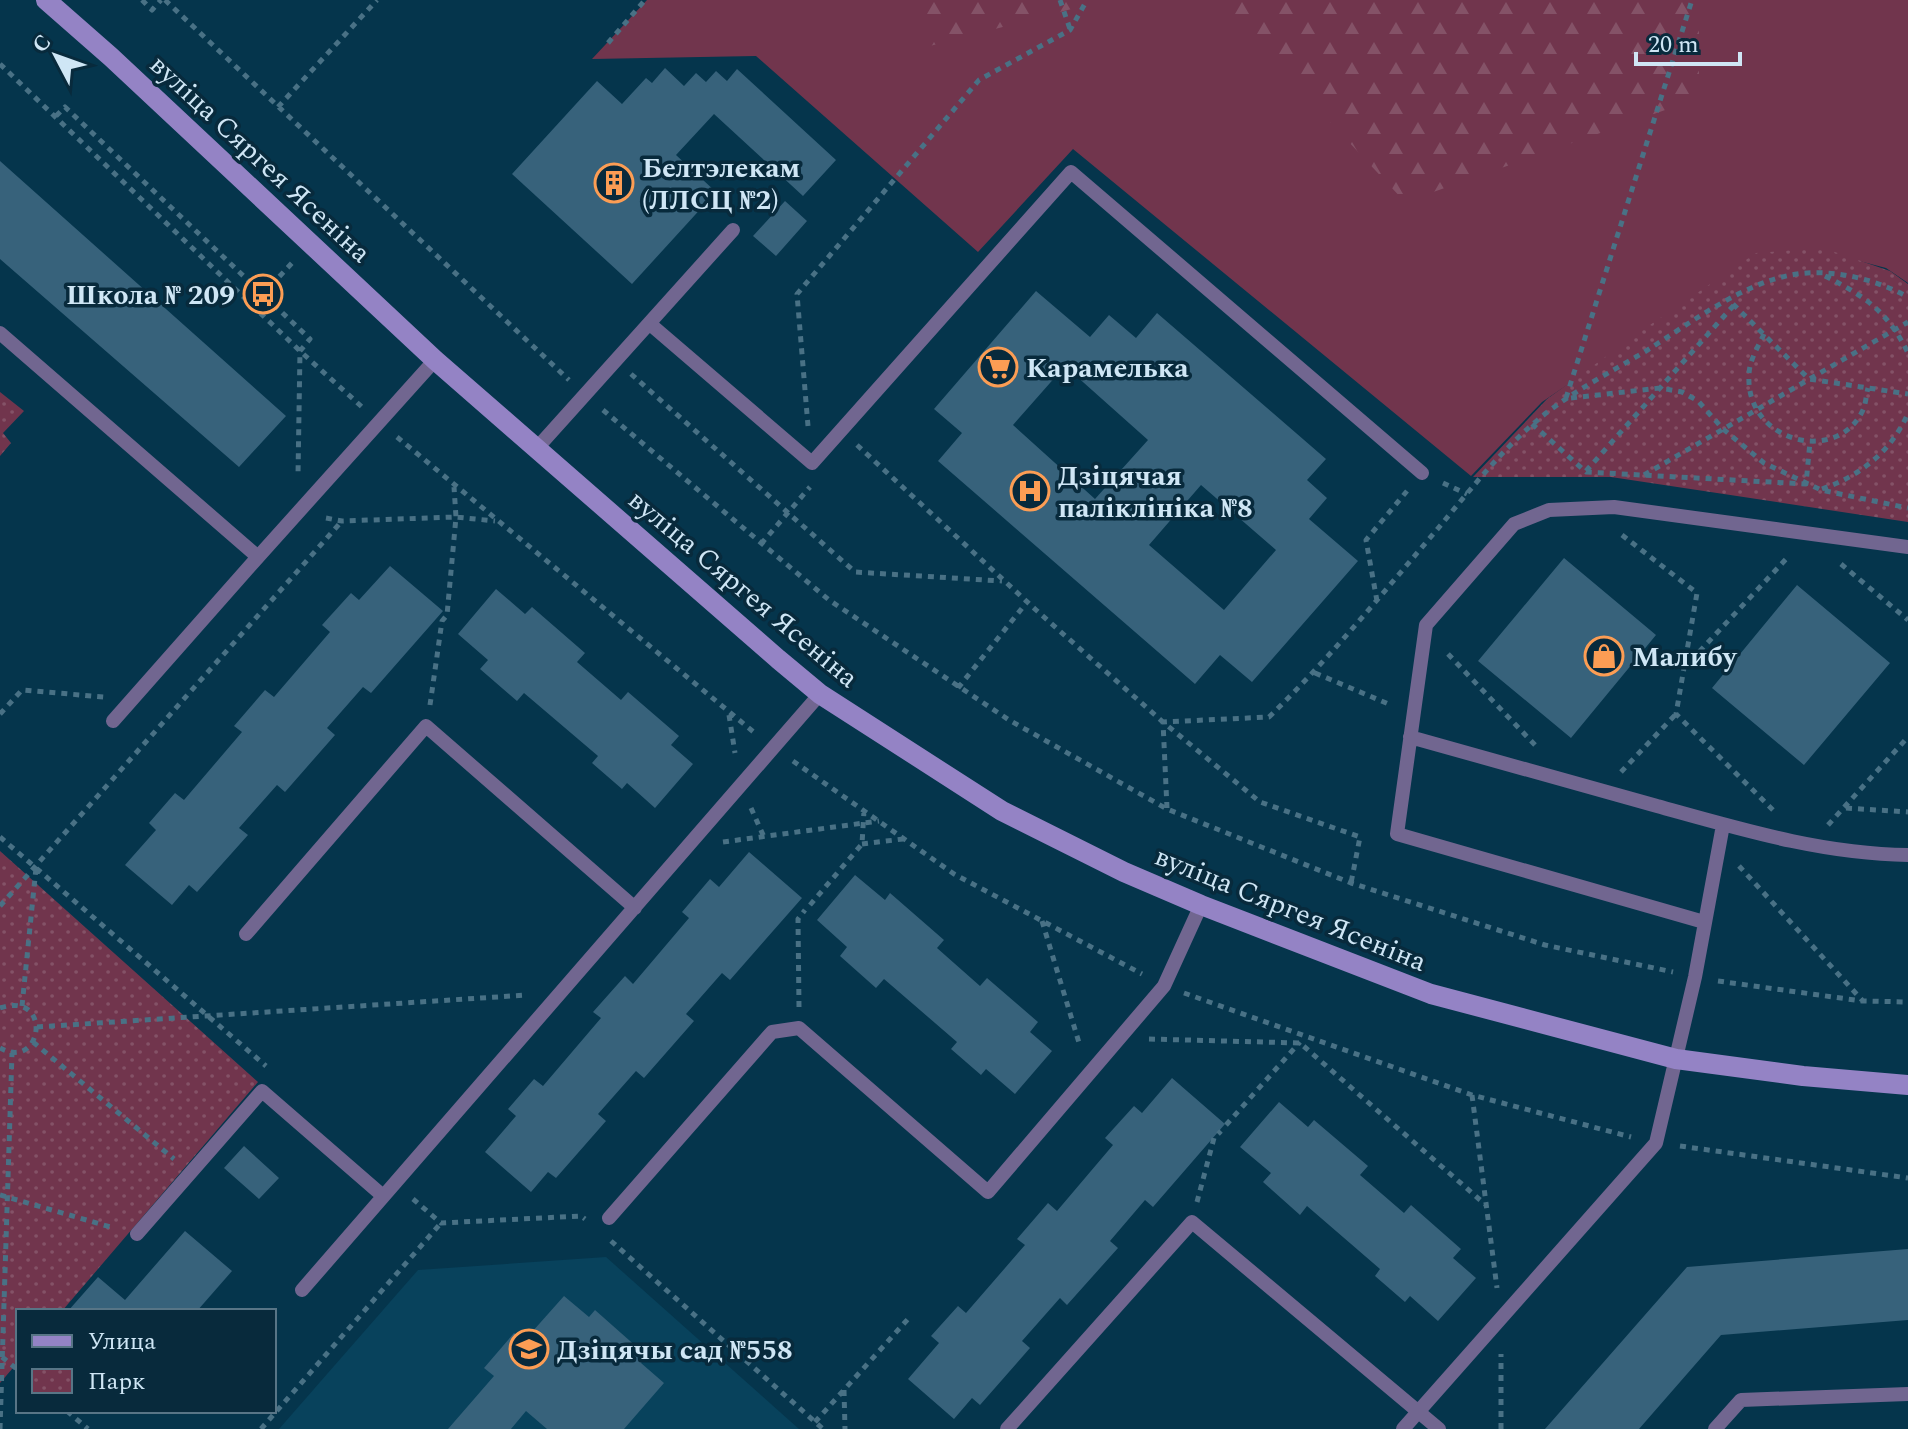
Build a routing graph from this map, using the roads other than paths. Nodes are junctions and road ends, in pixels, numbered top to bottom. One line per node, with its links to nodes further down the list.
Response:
1 (46, 0): 5 (main road, вуліца Сяргея Ясеніна)
2 (733, 230): 3 (lane)
3 (650, 324): 6 (lane); 7 (lane)
4 (0, 333): 9 (lane)
5 (435, 360): 6 (main road, вуліца Сяргея Ясеніна); 9 (lane)
6 (537, 448): 10 (main road, вуліца Сяргея Ясеніна)
7 (1422, 473)
8 (1908, 547): 12 (lane)
9 (258, 557): 11 (lane)
10 (820, 694): 15 (main road, вуліца Сяргея Ясеніна); 16 (lane)
11 (113, 721)
12 (1410, 737): 13 (lane); 17 (lane)
13 (1723, 825): 14 (lane); 17 (lane)
14 (1908, 855)
15 (1201, 905): 19 (main road, вуліца Сяргея Ясеніна); 22 (lane)
16 (635, 908): 18 (lane); 21 (lane)
17 (1704, 922): 19 (lane)
18 (246, 934)
19 (1676, 1059): 20 (main road, вуліца Сяргея Ясеніна); 26 (lane)
20 (1908, 1085)
21 (383, 1196): 23 (lane); 24 (lane)
22 (609, 1218)
23 (137, 1234)
24 (302, 1290)
25 (1908, 1394): 30 (lane)
26 (1418, 1411): 27 (lane); 28 (lane); 29 (lane)
27 (1007, 1429)
28 (1403, 1429)
29 (1439, 1429)
30 (1715, 1429)

